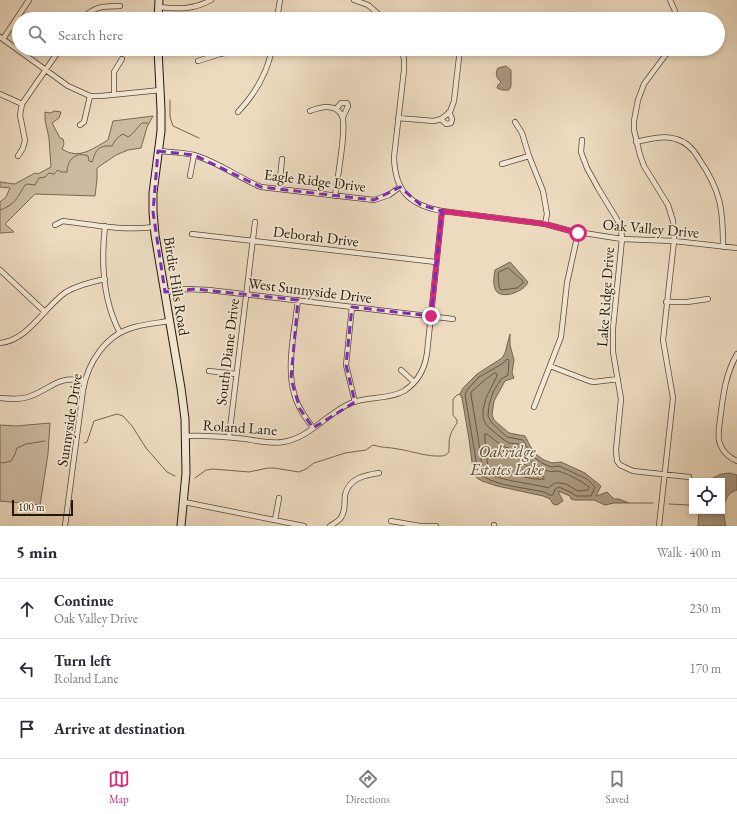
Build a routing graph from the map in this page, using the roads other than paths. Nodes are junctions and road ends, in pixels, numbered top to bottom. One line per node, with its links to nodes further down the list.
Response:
1 (29, 0): 9 (street)
2 (211, 0): 6 (street)
3 (280, 0): 11 (street)
4 (354, 0): 12 (street)
5 (670, 0): 13 (street)
6 (206, 1): 7 (street)
7 (159, 4)
8 (120, 6): 10 (street)
9 (20, 12)
10 (89, 12)
11 (278, 12)
12 (376, 12)
13 (675, 12)
14 (12, 24): 15 (street)
15 (2, 38): 16 (street)
16 (12, 45)
17 (28, 56): 27 (street)
18 (55, 56): 27 (street)
19 (159, 56): 28 (main road, Birdie Hills Road)
20 (214, 56): 26 (street)
21 (270, 56): 35 (street)
22 (403, 56): 38 (street)
23 (459, 56): 36 (street)
24 (664, 56): 43 (street)
25 (122, 59): 30 (street)
26 (198, 61)
27 (46, 69): 31 (street); 32 (street)
28 (161, 90): 30 (street); 44 (main road, Birdie Hills Road)
29 (0, 94): 32 (street)
30 (114, 95): 31 (street)
31 (90, 96): 41 (street)
32 (22, 104): 46 (street)
33 (336, 109): 34 (street); 37 (street); 37 (street)
34 (310, 111)
35 (238, 112)
36 (449, 112): 39 (street); 39 (street)
37 (343, 117): 53 (street)
38 (398, 118): 39 (street); 51 (street)
39 (441, 119)
40 (515, 122): 47 (street)
41 (80, 125)
42 (582, 140): 62 (street, Lake Ridge Drive)
43 (636, 142): 64 (street); 65 (street)
44 (158, 151): 45 (street, Eagle Ridge Drive); 59 (main road, Birdie Hills Road)
45 (194, 155): 50 (street); 52 (street, Eagle Ridge Drive)
46 (18, 156)
47 (529, 156): 49 (street); 56 (street)
48 (282, 159): 52 (street)
49 (502, 164)
50 (190, 176)
51 (400, 187): 53 (street, Eagle Ridge Drive); 54 (street, Oak Valley Drive)
52 (279, 189): 53 (street, Eagle Ridge Drive)
53 (335, 196)
54 (442, 211): 56 (street, Oak Valley Drive); 67 (street, Roland Lane)
55 (255, 222): 63 (street, South Diane Drive)
56 (545, 224): 60 (street, Oak Valley Drive)
57 (54, 225): 58 (street)
58 (105, 226): 59 (street); 69 (street)
59 (154, 228): 70 (main road, Birdie Hills Road)
60 (578, 233): 62 (street, Oak Valley Drive); 83 (street)
61 (192, 234): 63 (street, Deborah Drive)
62 (622, 239): 64 (street, Oak Valley Drive); 87 (street, Lake Ridge Drive)
63 (252, 241): 67 (street, Deborah Drive); 71 (street, South Diane Drive)
64 (674, 241): 65 (street, Oak Valley Drive); 74 (street)
65 (723, 247): 66 (street, Oak Valley Drive)
66 (737, 248)
67 (436, 262): 77 (street, Roland Lane)
68 (0, 270): 76 (street)
69 (105, 279): 76 (street); 80 (street)
70 (165, 292): 71 (street, West Sunnyside Drive); 79 (main road, Birdie Hills Road)
71 (246, 294): 73 (street, West Sunnyside Drive); 86 (street, South Diane Drive)
72 (708, 299): 74 (street)
73 (298, 300): 75 (street, West Sunnyside Drive); 93 (street)
74 (666, 302): 98 (street)
75 (352, 307): 77 (street, West Sunnyside Drive); 91 (street)
76 (44, 312): 81 (street)
77 (431, 316): 78 (street, West Sunnyside Drive); 89 (street, Roland Lane)
78 (453, 319)
79 (169, 321): 80 (street, Sunnyside Drive); 94 (main road, Birdie Hills Road)
80 (120, 333): 88 (street, Sunnyside Drive)
81 (0, 342)
82 (737, 354): 96 (street)
83 (550, 366): 87 (street); 92 (street)
84 (401, 370): 89 (street)
85 (209, 371): 86 (street)
86 (236, 374): 95 (street, South Diane Drive)
87 (618, 379): 98 (street, Lake Ridge Drive)
88 (85, 381): 90 (street); 104 (street, Sunnyside Drive)
89 (414, 382): 91 (street, Roland Lane)
90 (0, 398)
91 (355, 402): 93 (street, Roland Lane)
92 (534, 407)
93 (313, 428): 95 (street, Roland Lane)
94 (186, 436): 95 (street, Roland Lane); 101 (main road, Birdie Hills Road)
95 (229, 437)
96 (737, 461)
97 (379, 473): 107 (street)
98 (665, 474): 99 (street, Lake Ridge Drive); 109 (street)
99 (689, 477)
100 (279, 498): 102 (street)
101 (184, 502): 102 (street); 105 (main road, Birdie Hills Road)
102 (275, 520): 106 (street)
103 (391, 521): 108 (street)
104 (65, 526)
105 (181, 526)
106 (304, 526)
107 (330, 526)
108 (436, 526)
109 (659, 526)

